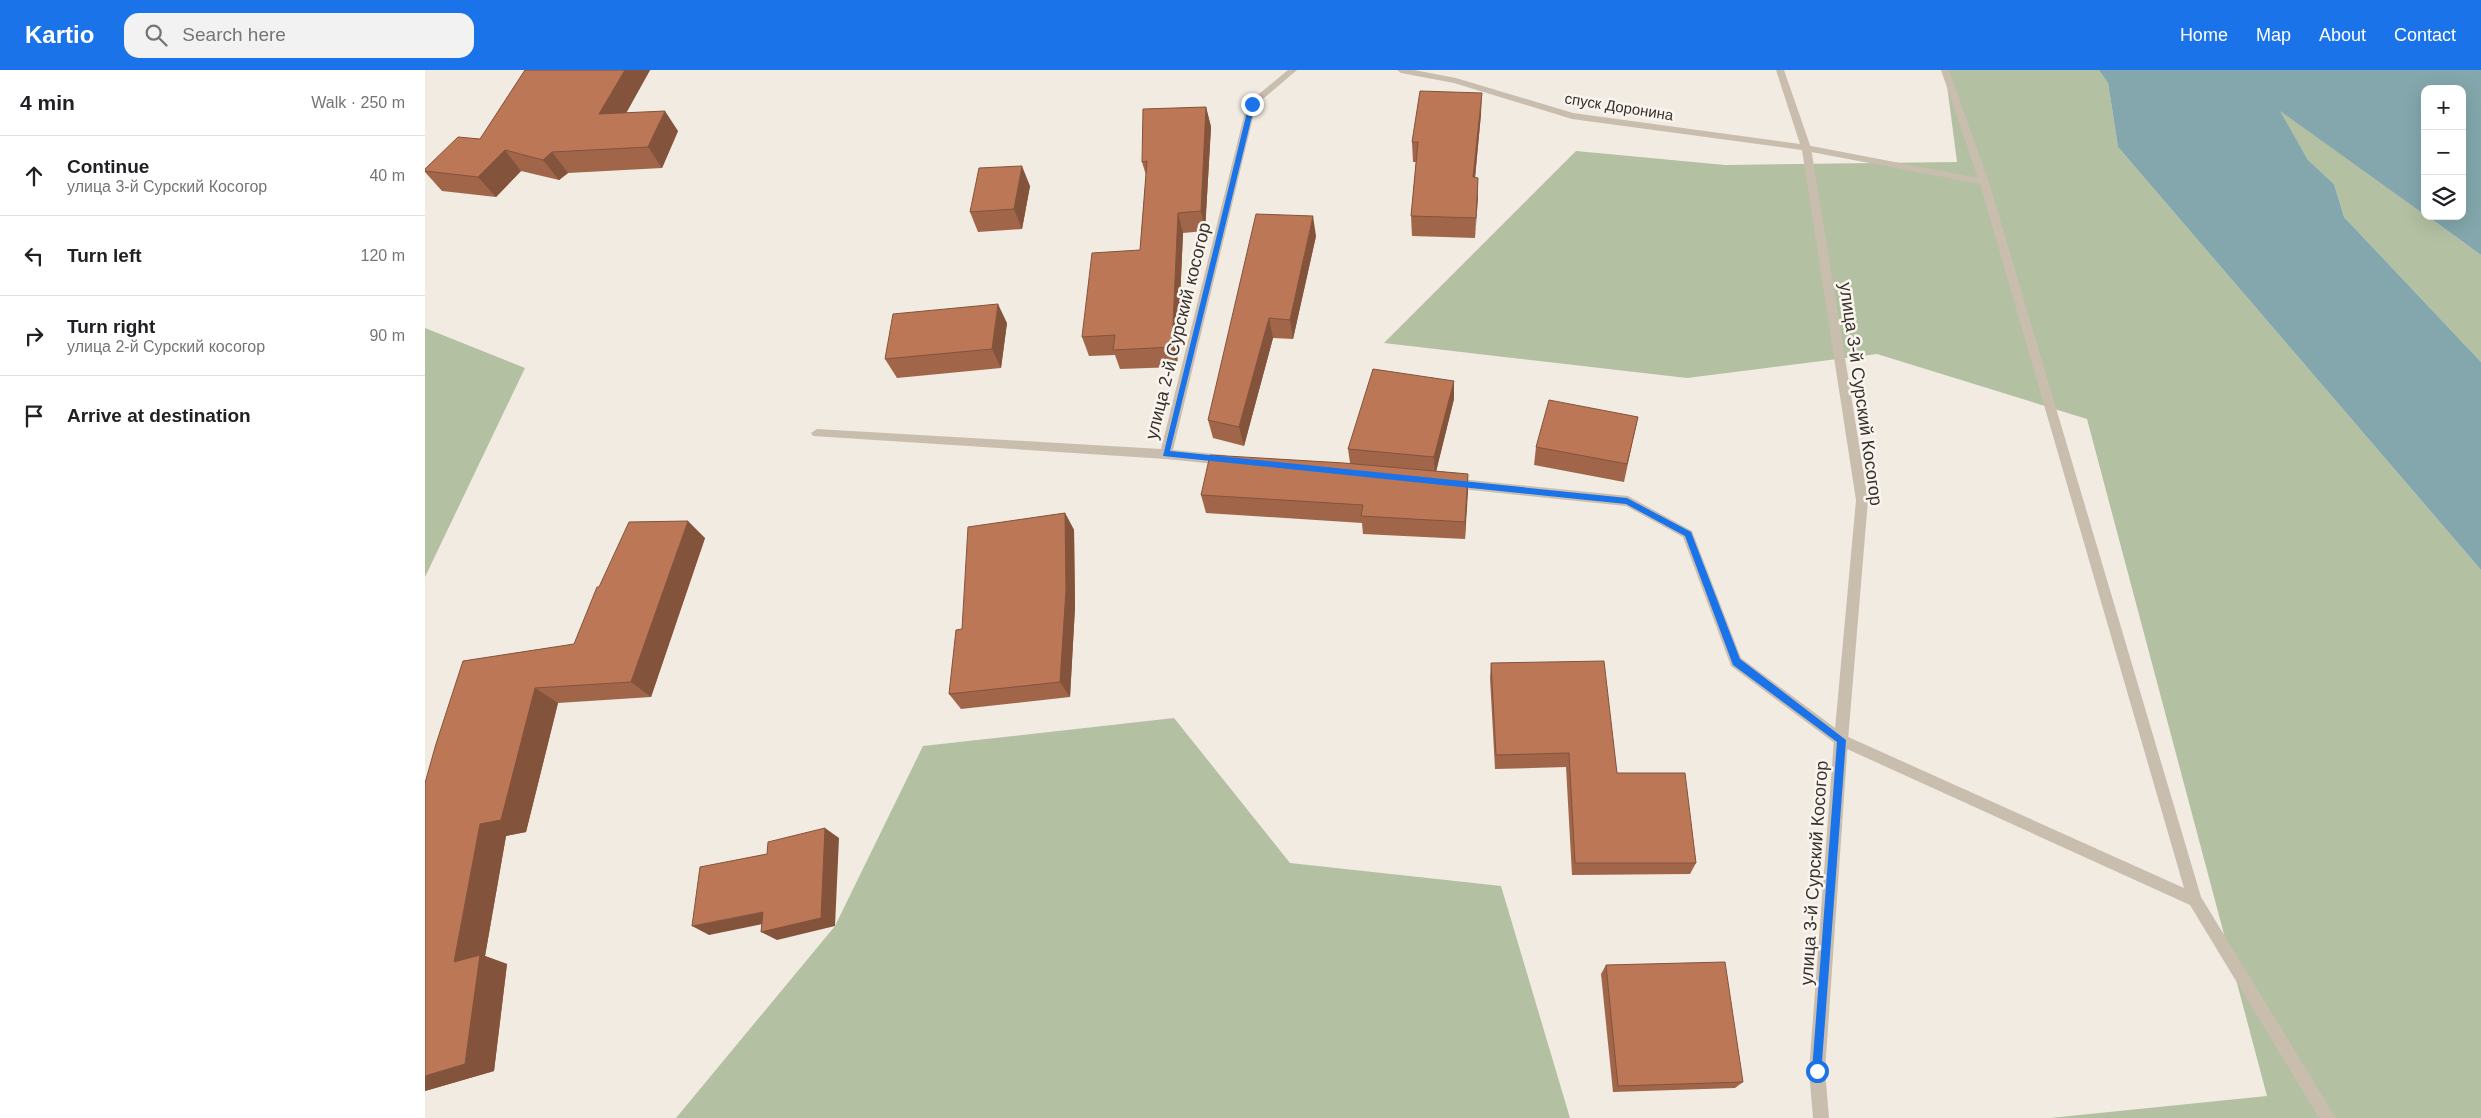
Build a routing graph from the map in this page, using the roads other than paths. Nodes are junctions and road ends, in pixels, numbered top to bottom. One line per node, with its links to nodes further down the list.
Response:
1 (1293, 70): 8 (street, улица 2-й Сурский косогор)
2 (1401, 70): 5 (street, спуск Доронина)
3 (1779, 70): 5 (street, улица 3-й Сурский Косогор)
4 (1945, 70): 6 (street)
5 (1806, 148): 6 (street, спуск Доронина); 11 (street, улица 3-й Сурский Косогор)
6 (1984, 182): 12 (street)
7 (817, 433): 8 (street, улица 2-й Сурский косогор)
8 (1166, 454): 9 (street)
9 (1235, 461)
10 (1441, 482): 11 (street)
11 (1841, 740): 12 (street); 13 (street, улица 3-й Сурский Косогор)
12 (2195, 900): 14 (street)
13 (1821, 1118)
14 (2328, 1118)

